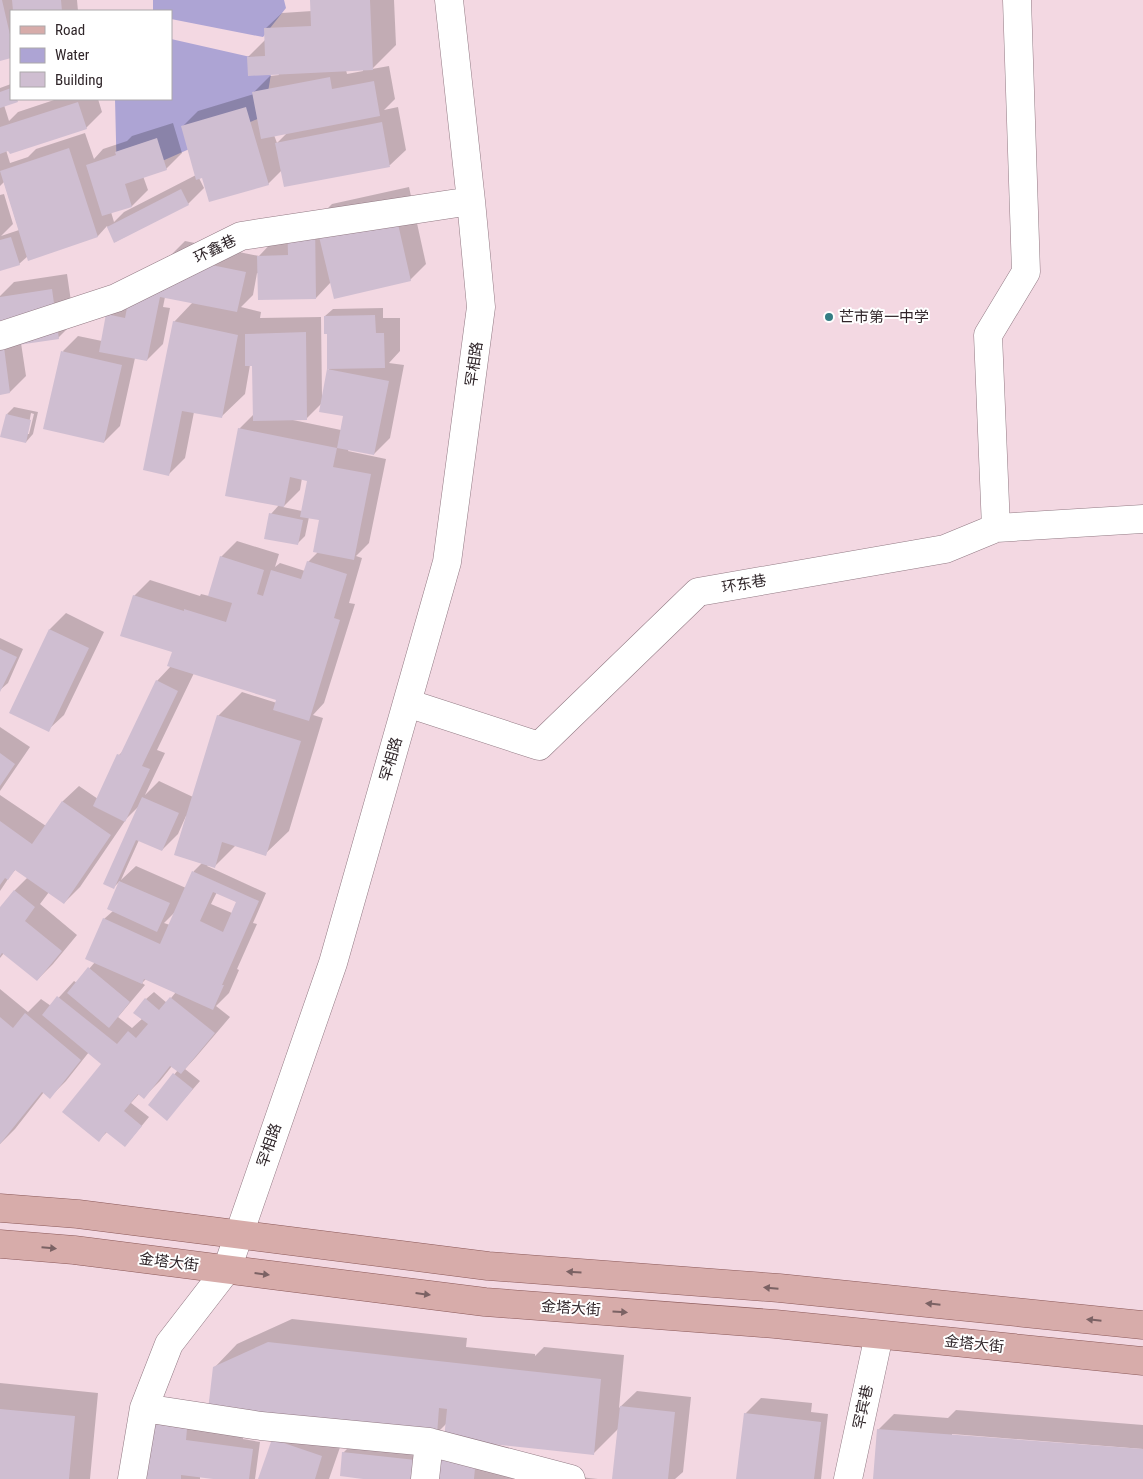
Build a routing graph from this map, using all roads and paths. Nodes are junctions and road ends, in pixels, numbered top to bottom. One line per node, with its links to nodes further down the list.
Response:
1 (449, 0): 3 (street, 罕相路)
2 (1017, 0): 6 (street)
3 (471, 201): 4 (street, 环鑫巷); 7 (street, 罕相路)
4 (0, 336)
5 (1143, 518): 6 (street, 环东巷)
6 (996, 528): 7 (street, 环东巷)
7 (407, 703): 9 (street, 罕相路)
8 (0, 1208): 9 (main road)
9 (239, 1234): 11 (street, 罕相路); 12 (main road, one-way to 9)
10 (0, 1244): 11 (main road, 金塔大街, one-way to 11)
11 (227, 1269): 13 (main road, 金塔大街, one-way to 13); 15 (street, 罕相路)
12 (1143, 1325)
13 (879, 1334): 14 (main road, 金塔大街); 20 (street, 罕宾巷)
14 (1143, 1361)
15 (144, 1408): 16 (street); 17 (street, 罕相路)
16 (429, 1442): 18 (street); 19 (street)
17 (132, 1479)
18 (425, 1479)
19 (571, 1479)
20 (848, 1479)

